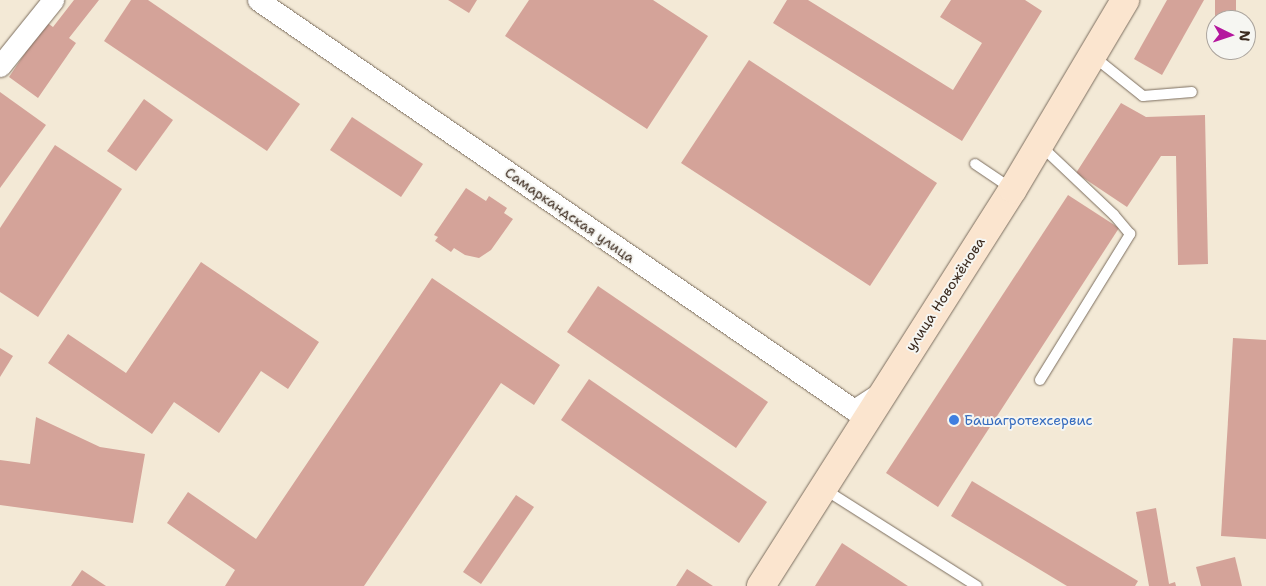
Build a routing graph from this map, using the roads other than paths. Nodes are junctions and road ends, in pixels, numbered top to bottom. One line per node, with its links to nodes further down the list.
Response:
1 (53, 0): 5 (street)
2 (258, 0): 11 (street, Самаркандская улица)
3 (1125, 0): 4 (street, улица Новожёнова)
4 (1092, 55): 6 (lane); 7 (street, улица Новожёнова)
5 (0, 66)
6 (1192, 92)
7 (1039, 145): 9 (street, улица Новожёнова); 10 (lane)
8 (974, 164): 9 (lane)
9 (1012, 190): 11 (street, улица Новожёнова)
10 (1040, 380)
11 (883, 391): 12 (street, улица Новожёнова)
12 (823, 488): 13 (street, улица Новожёнова); 14 (lane)
13 (761, 586)
14 (978, 586)

